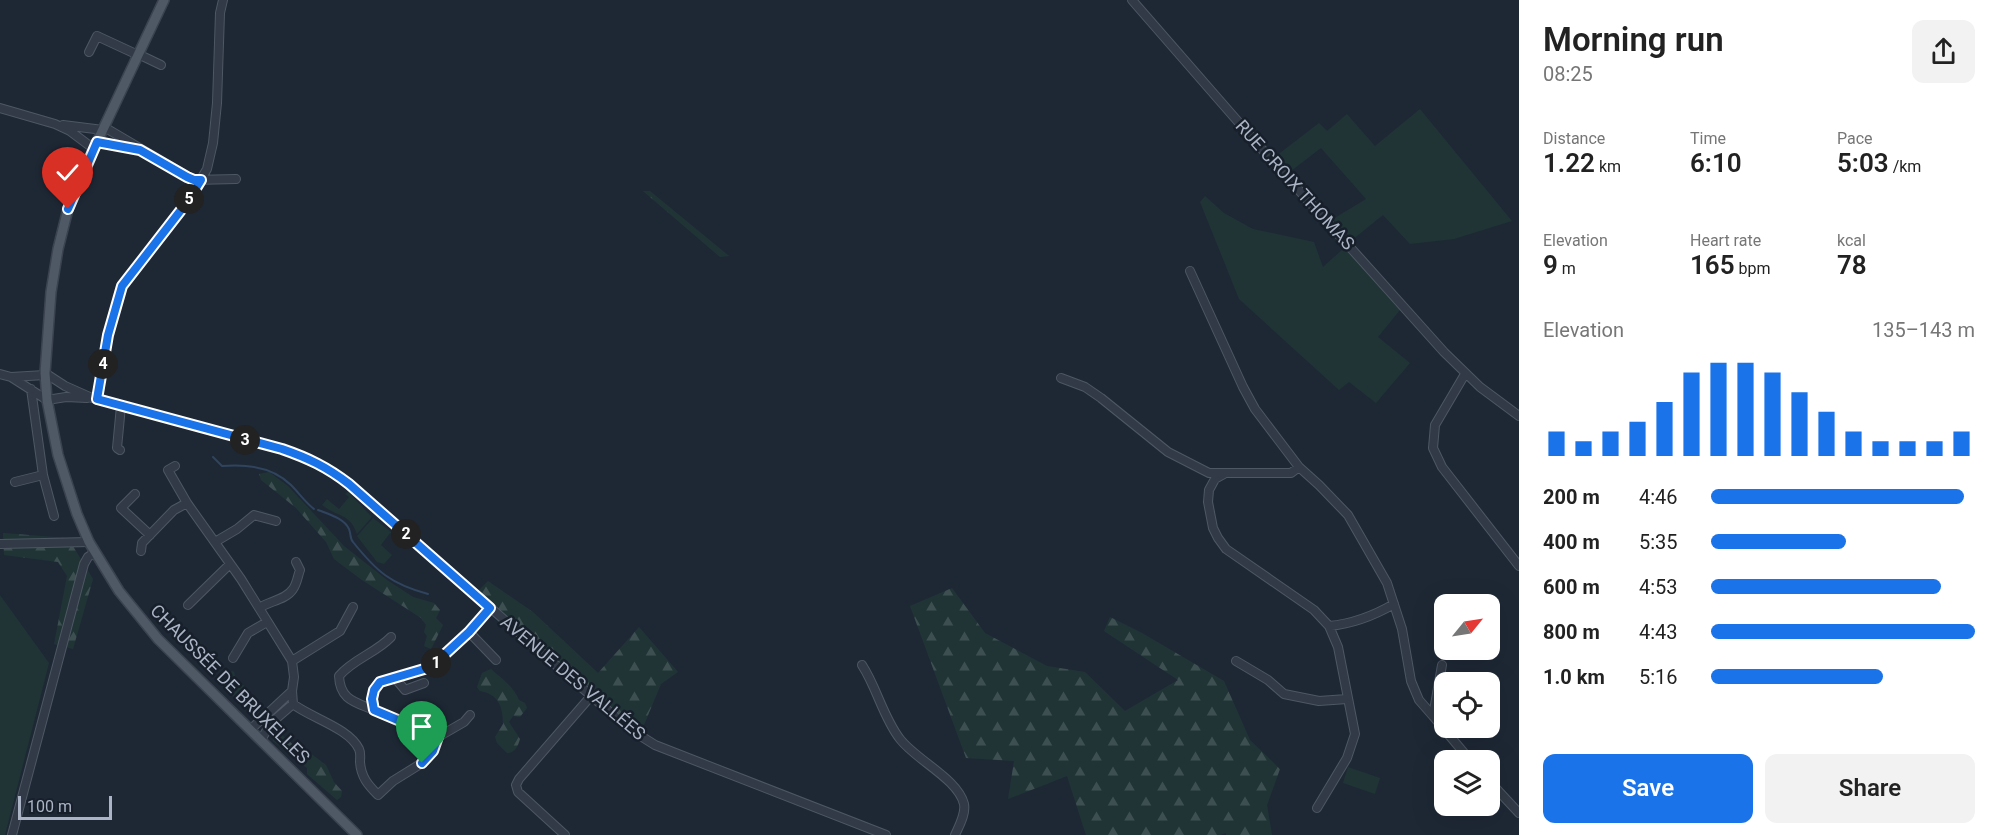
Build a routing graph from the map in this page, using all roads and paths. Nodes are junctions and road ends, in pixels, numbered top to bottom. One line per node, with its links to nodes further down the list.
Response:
1 (164, 0): 5 (main road, CHAUSSÉE DE BRUXELLES)
2 (223, 0): 13 (street)
3 (1132, 0): 17 (street, RUE CROIX THOMAS)
4 (89, 52): 5 (street)
5 (138, 54): 6 (street); 9 (main road, CHAUSSÉE DE BRUXELLES)
6 (161, 65)
7 (0, 108): 8 (street)
8 (55, 124): 9 (street); 10 (street)
9 (103, 129): 10 (main road, CHAUSSÉE DE BRUXELLES); 11 (street)
10 (96, 146): 11 (street); 16 (main road, CHAUSSÉE DE BRUXELLES)
11 (140, 150): 13 (street)
12 (236, 179): 13 (street)
13 (201, 180): 23 (street)
14 (1190, 271): 29 (street)
15 (0, 374): 18 (street)
16 (45, 374): 18 (street); 23 (street, AVENUE DES VALLÉES); 24 (main road, CHAUSSÉE DE BRUXELLES)
17 (1465, 374): 20 (street, RUE CROIX THOMAS); 21 (street)
18 (11, 377): 22 (street)
19 (1061, 378): 30 (street)
20 (1480, 387): 21 (street); 26 (street, RUE CROIX THOMAS)
21 (1458, 388): 45 (street)
22 (31, 389): 24 (street); 31 (street)
23 (94, 399): 24 (street, AVENUE DES VALLÉES); 25 (street, AVENUE DES VALLÉES)
24 (47, 400): 38 (main road, CHAUSSÉE DE BRUXELLES)
25 (121, 406): 27 (street); 50 (street, AVENUE DES VALLÉES)
26 (1519, 417)
27 (120, 450)
28 (175, 466): 34 (street)
29 (1299, 467): 30 (street); 46 (street)
30 (1224, 474): 52 (street)
31 (43, 475): 32 (street); 35 (street)
32 (15, 482)
33 (135, 494): 37 (street)
34 (187, 502): 37 (street); 39 (street)
35 (54, 516)
36 (276, 520): 39 (street)
37 (150, 535): 41 (street)
38 (89, 542): 40 (street); 42 (main road, CHAUSSÉE DE BRUXELLES)
39 (215, 542): 44 (street)
40 (0, 544)
41 (141, 551)
42 (94, 553): 70 (main road, CHAUSSÉE DE BRUXELLES); 77 (street)
43 (296, 562): 49 (street)
44 (230, 564): 47 (street); 49 (street)
45 (1519, 566)
46 (1394, 604): 52 (street); 69 (street)
47 (188, 605)
48 (353, 607): 57 (street)
49 (259, 608): 51 (street)
50 (490, 608): 53 (street); 64 (street, AVENUE DES VALLÉES)
51 (267, 622): 55 (street); 57 (street)
52 (1329, 626): 65 (street)
53 (469, 632): 56 (street); 61 (street)
54 (391, 637): 67 (street)
55 (233, 658)
56 (495, 660)
57 (292, 661): 63 (street)
58 (1236, 661): 65 (street)
59 (862, 665): 81 (street)
60 (1442, 665): 69 (street)
61 (395, 678): 62 (street); 67 (street)
62 (424, 683)
63 (292, 691): 66 (street); 70 (street)
64 (591, 696): 79 (street); 80 (street, AVENUE DES VALLÉES)
65 (1347, 699): 75 (street)
66 (293, 704): 71 (street); 72 (street)
67 (374, 710): 71 (street)
68 (470, 716): 71 (street)
69 (1433, 716): 73 (street)
70 (250, 730): 72 (main road, CHAUSSÉE DE BRUXELLES)
71 (438, 737)
72 (261, 740): 78 (main road, CHAUSSÉE DE BRUXELLES)
73 (1462, 750)
74 (1500, 793): 76 (street)
75 (1317, 808)
76 (1519, 813)
77 (12, 835)
78 (357, 835)
79 (565, 835)
80 (886, 835)
81 (955, 835)

